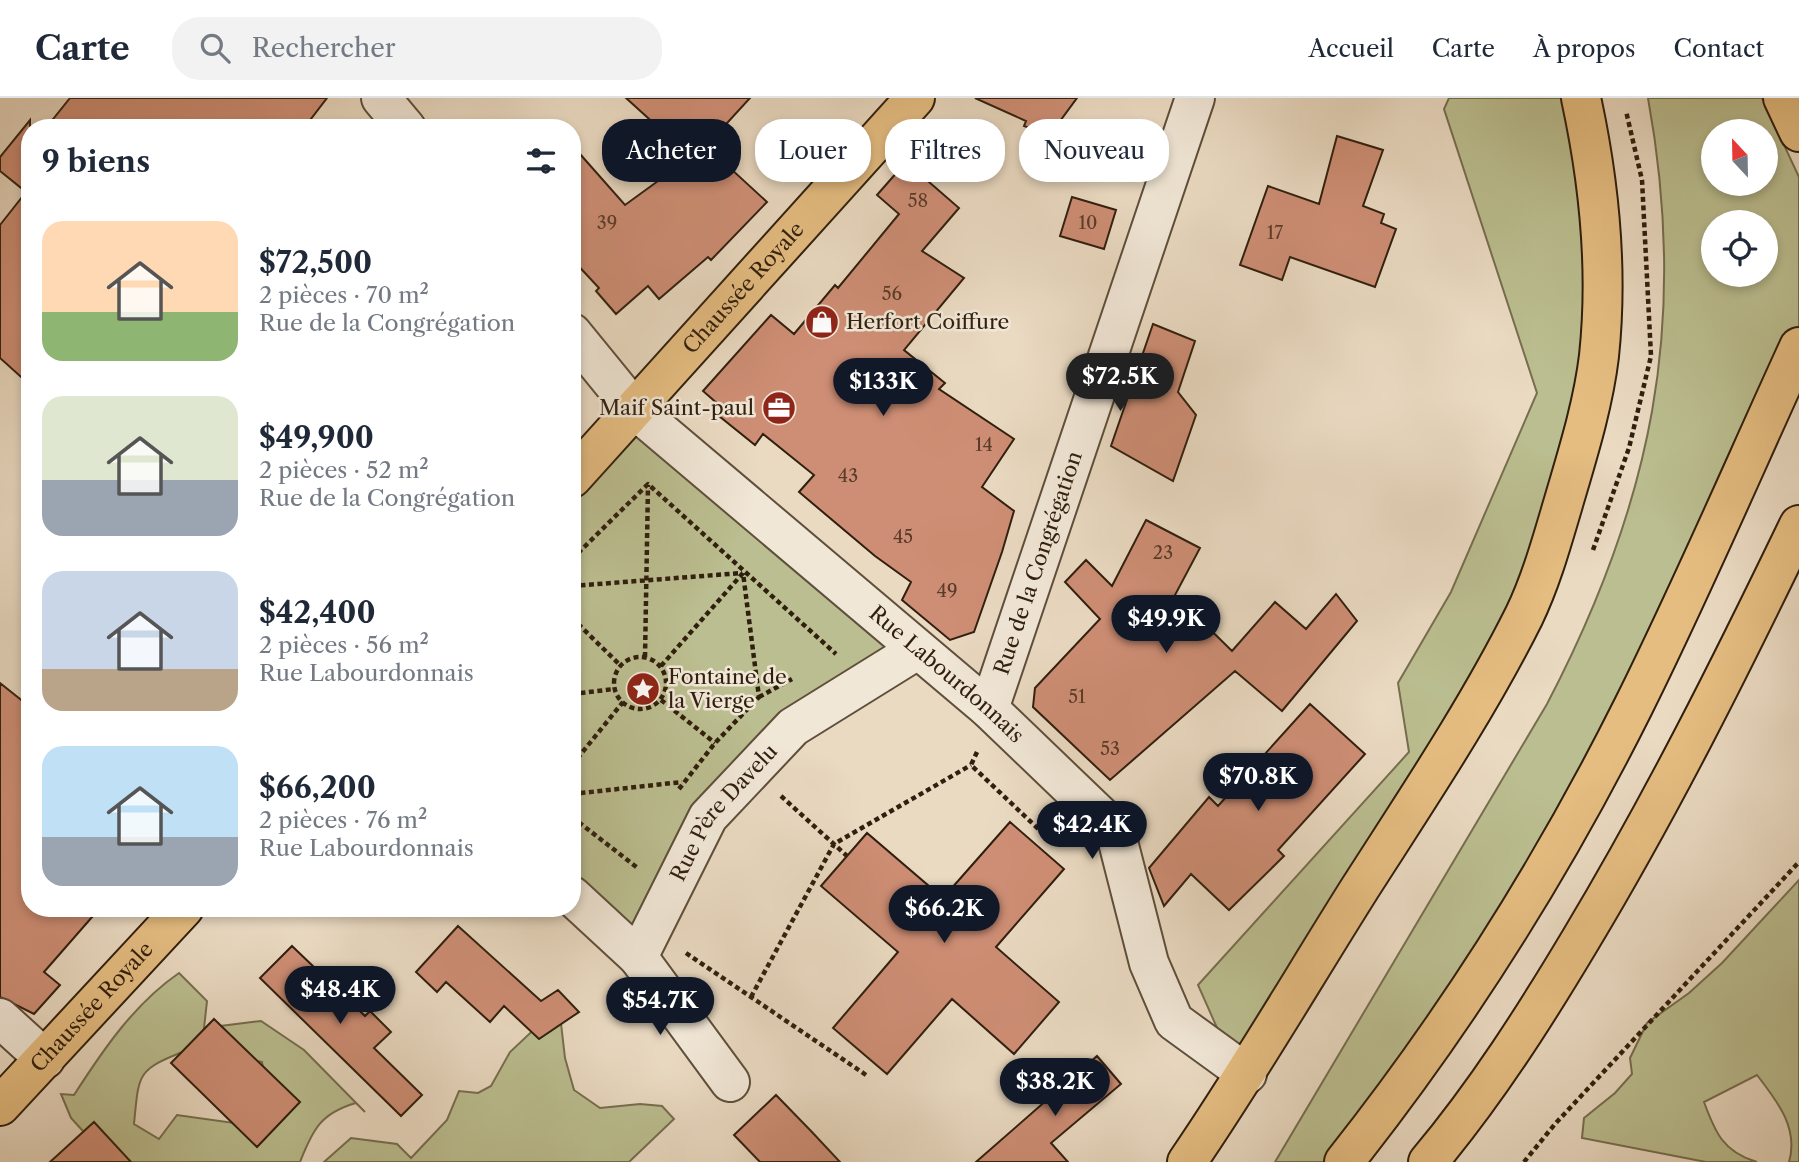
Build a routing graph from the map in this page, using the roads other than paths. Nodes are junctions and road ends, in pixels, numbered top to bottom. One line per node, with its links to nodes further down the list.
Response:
1 (382, 98): 6 (street)
2 (915, 98): 10 (main road, Chaussée Royale)
3 (1195, 98): 14 (street, Rue de la Congrégation)
4 (1581, 98): 20 (main road)
5 (1783, 98): 7 (main road)
6 (399, 119)
7 (1799, 132)
8 (581, 344): 10 (street, Rue Labourdonnais)
9 (1799, 347): 24 (main road)
10 (634, 410): 11 (main road, Chaussée Royale); 13 (street, Rue Labourdonnais)
11 (581, 468)
12 (1799, 525): 25 (main road)
13 (917, 650): 14 (street, Rue Labourdonnais); 17 (street, Rue Père Davelu)
14 (989, 709): 20 (street, Rue Labourdonnais)
15 (581, 904): 17 (street)
16 (176, 917): 19 (main road, Chaussée Royale)
17 (638, 957): 21 (street)
18 (0, 1018): 19 (street)
19 (45, 1059): 22 (main road, Chaussée Royale)
20 (1240, 1070): 23 (main road)
21 (730, 1082)
22 (0, 1106)
23 (1187, 1162)
24 (1344, 1162)
25 (1428, 1162)

